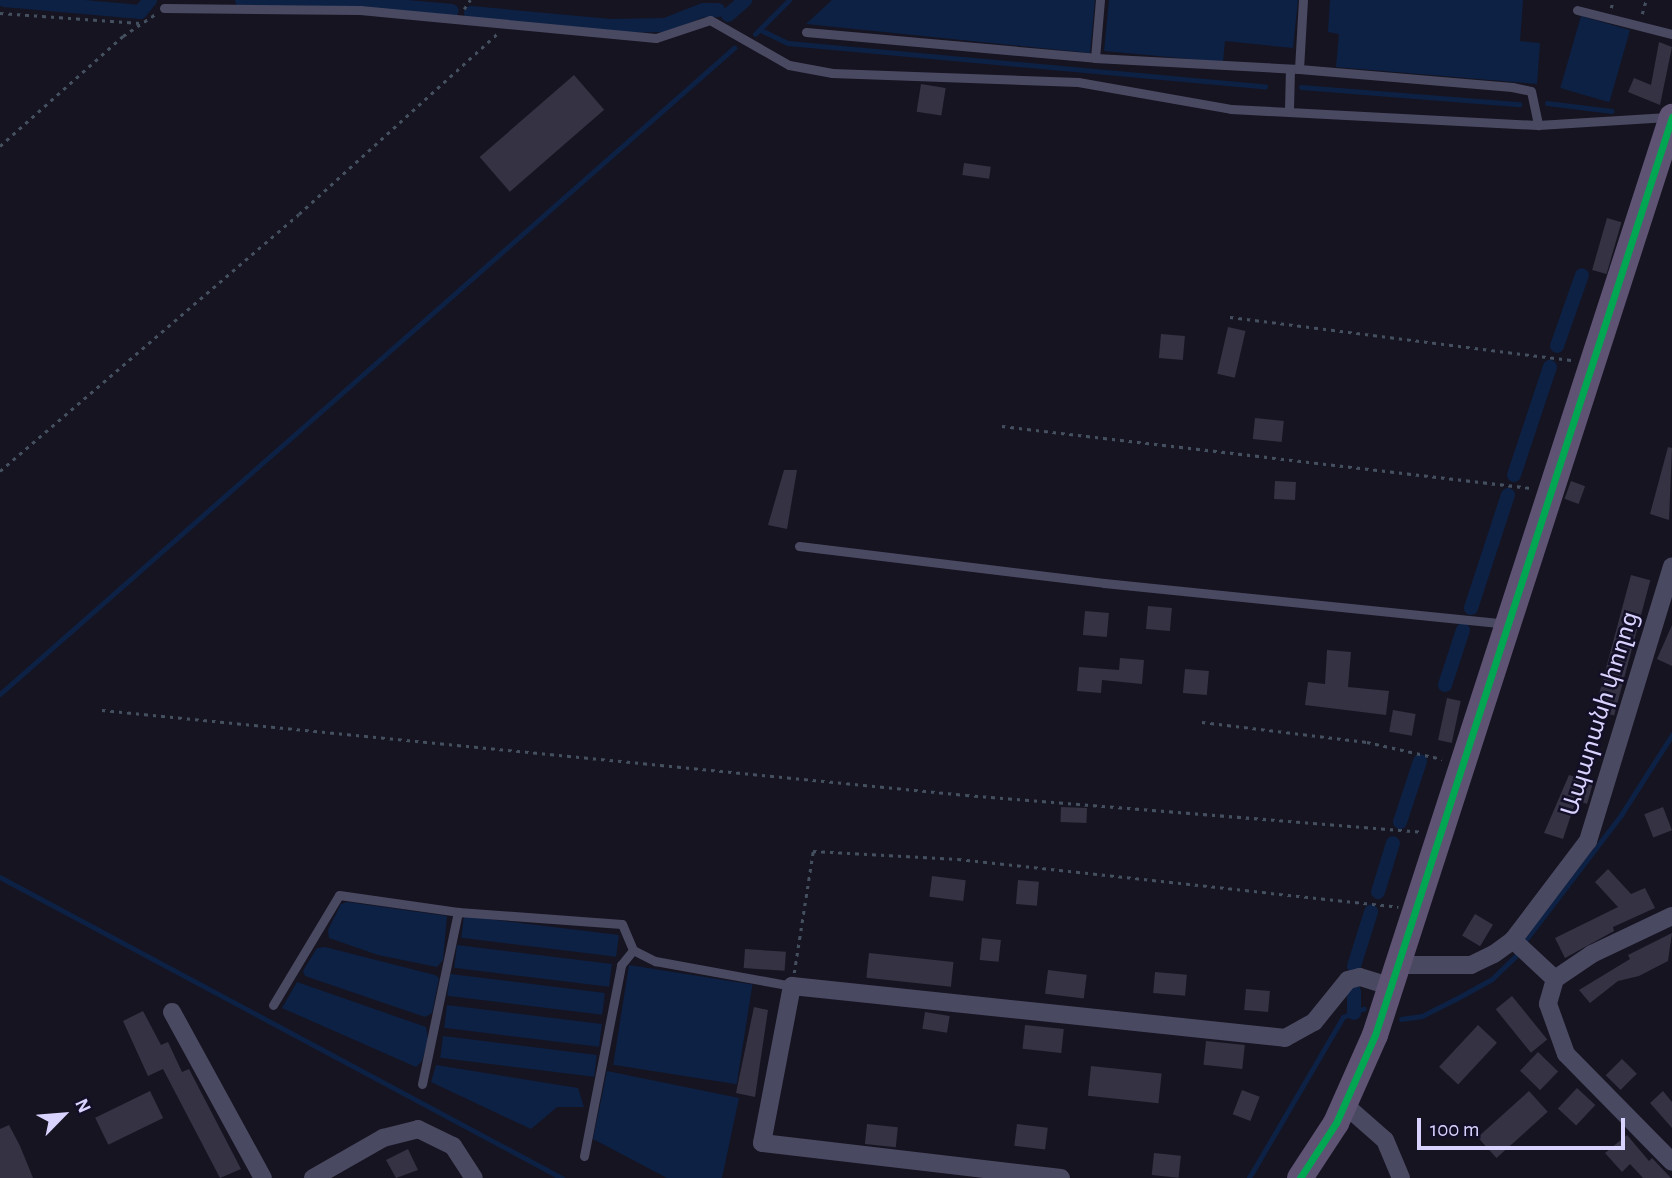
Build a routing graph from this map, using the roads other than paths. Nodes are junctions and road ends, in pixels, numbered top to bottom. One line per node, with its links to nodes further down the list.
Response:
1 (1100, 0): 7 (lane)
2 (1303, 0): 8 (lane)
3 (164, 8): 9 (lane)
4 (1577, 10): 6 (lane)
5 (806, 32): 7 (lane)
6 (1672, 34)
7 (1095, 58): 8 (lane)
8 (1294, 69): 9 (lane); 11 (lane)
9 (1289, 109): 11 (lane)
10 (1672, 117): 11 (lane); 14 (main road)
11 (1538, 125)
12 (799, 546): 14 (lane)
13 (1672, 567): 17 (street, Ապարանի փողոց)
14 (1508, 624): 19 (main road)
15 (458, 912): 18 (lane); 22 (lane); 24 (lane)
16 (1672, 916): 20 (street)
17 (1513, 940): 19 (street, Ապարանի փողոց); 20 (street)
18 (633, 950): 21 (lane); 26 (lane)
19 (1394, 975): 21 (street, Ապարանի փողոց); 25 (main road)
20 (1555, 979): 27 (street)
21 (792, 986): 31 (street)
22 (274, 1005)
23 (172, 1012): 28 (street)
24 (422, 1084)
25 (1345, 1105): 32 (main road); 33 (street)
26 (583, 1156)
27 (1672, 1162)
28 (263, 1178)
29 (313, 1178): 30 (street)
30 (474, 1178)
31 (1061, 1178)
32 (1300, 1178)
33 (1401, 1178)

